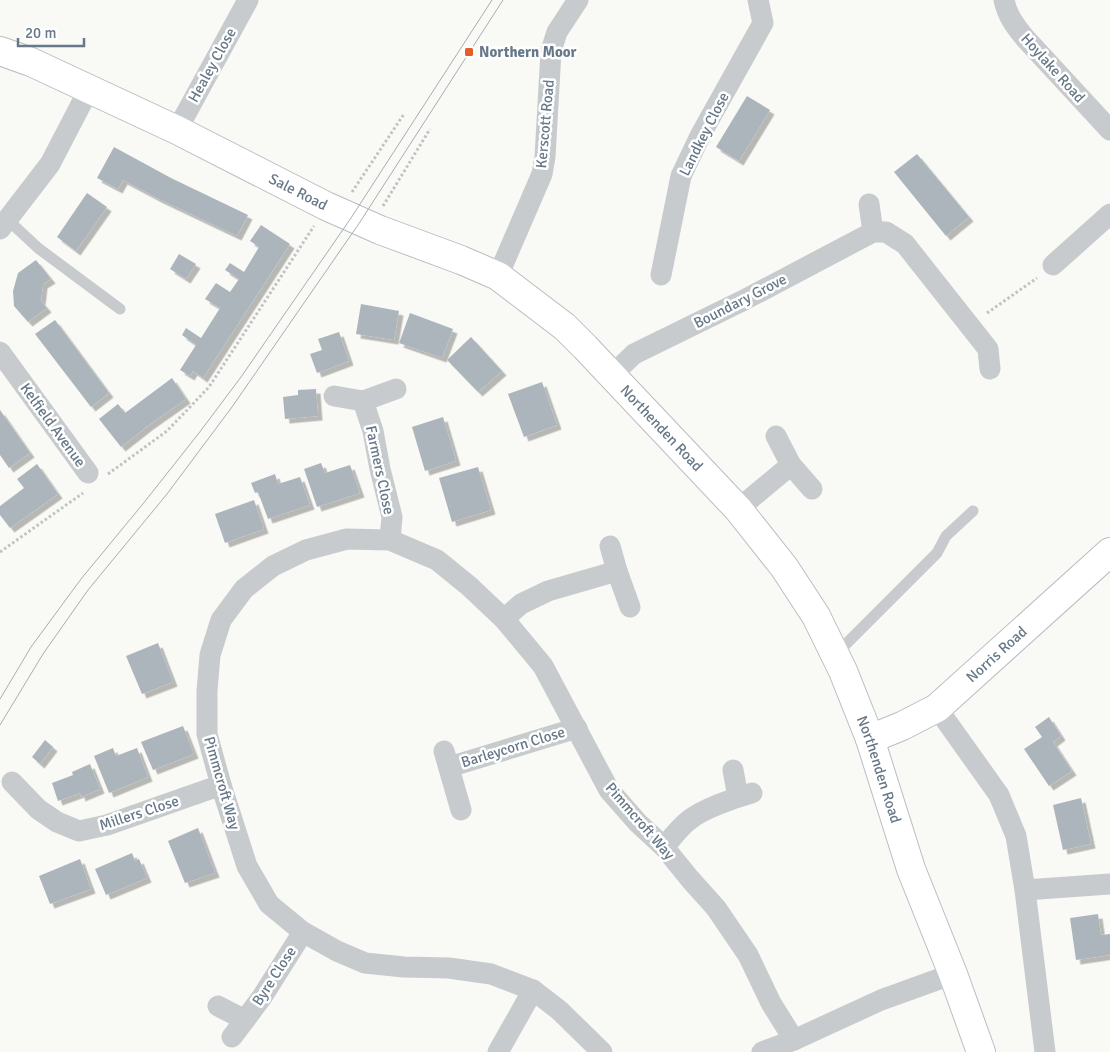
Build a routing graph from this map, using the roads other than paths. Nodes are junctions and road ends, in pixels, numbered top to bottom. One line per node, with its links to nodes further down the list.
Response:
1 (248, 0): 7 (street, Healey Close)
2 (578, 0): 14 (street, Kerscott Road)
3 (758, 0): 15 (street, Landkey Close)
4 (1004, 0): 8 (street, Hoylake Road)
5 (0, 51): 6 (main road, Sale Road)
6 (89, 89): 7 (main road, Sale Road); 11 (street)
7 (176, 130): 14 (main road, Sale Road)
8 (1110, 130)
9 (869, 204): 12 (street)
10 (1110, 214): 13 (street)
11 (4, 224): 16 (lane)
12 (873, 232): 19 (street); 20 (street, Boundary Grove)
13 (1053, 266)
14 (498, 276): 17 (main road, Sale Road)
15 (662, 276)
16 (120, 309)
17 (585, 347): 20 (main road, Northenden Road)
18 (0, 352): 26 (street, Kelfield Avenue)
19 (990, 369)
20 (612, 375): 28 (main road, Northenden Road)
21 (396, 388): 23 (street)
22 (334, 396): 23 (street)
23 (363, 401): 30 (street, Farmers Close)
24 (776, 436): 25 (street)
25 (791, 465): 27 (street); 28 (street)
26 (93, 480)
27 (812, 489)
28 (738, 509): 36 (main road, Northenden Road)
29 (973, 510): 36 (lane)
30 (390, 540): 35 (street, Pimmcroft Way); 42 (street, Pimmcroft Way)
31 (610, 546): 33 (street)
32 (1110, 552): 37 (main road, Norris Road)
33 (617, 572): 34 (street); 35 (street)
34 (630, 607)
35 (504, 618): 38 (street, Pimmcroft Way)
36 (835, 655): 39 (main road, Northenden Road)
37 (937, 708): 39 (main road, Norris Road); 46 (street)
38 (577, 728): 43 (street, Barleycorn Close); 44 (street, Pimmcroft Way)
39 (870, 739): 48 (main road, Northenden Road)
40 (733, 770): 44 (street)
41 (12, 782): 42 (street, Millers Close)
42 (221, 785): 47 (street, Pimmcroft Way)
43 (460, 810)
44 (664, 847): 53 (street, Pimmcroft Way)
45 (1110, 884): 46 (street)
46 (1025, 890): 58 (street)
47 (303, 932): 49 (street, Pimmcroft Way); 51 (street, Byre Close)
48 (953, 974): 53 (street); 57 (main road, Northenden Road)
49 (533, 990): 54 (street); 55 (street, Pimmcroft Way)
50 (218, 1006): 51 (street, Byre Close)
51 (245, 1020): 52 (street, Byre Close)
52 (232, 1037)
53 (794, 1040): 56 (street)
54 (498, 1052)
55 (602, 1052)
56 (762, 1052)
57 (981, 1052)
58 (1045, 1052)

